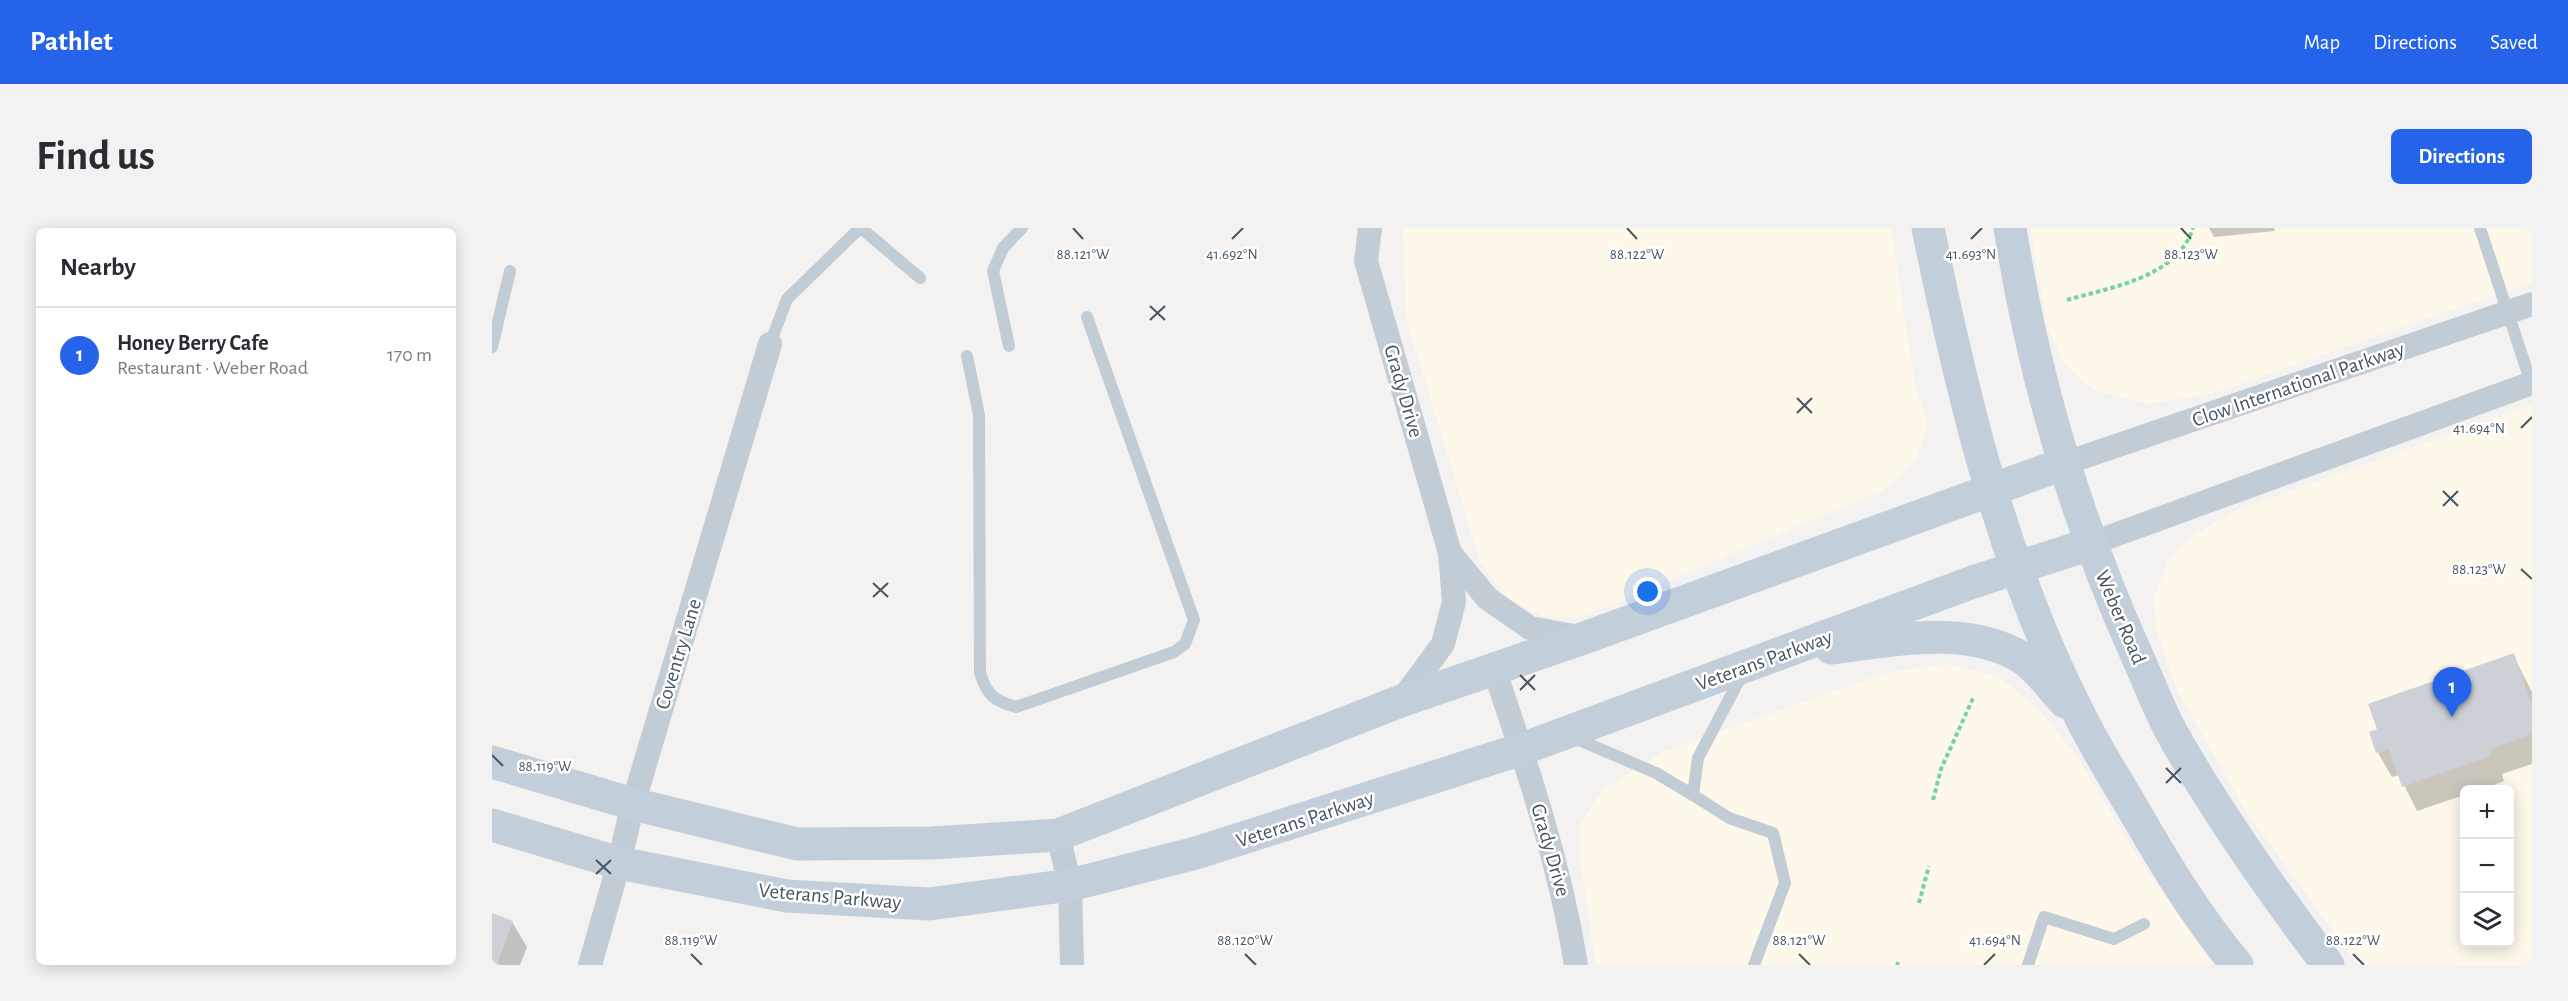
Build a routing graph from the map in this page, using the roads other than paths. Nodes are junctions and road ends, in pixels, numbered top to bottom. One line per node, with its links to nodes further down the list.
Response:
1 (860, 228): 8 (lane); 12 (lane)
2 (1022, 228): 13 (lane)
3 (1370, 228): 20 (street, Grady Drive)
4 (1928, 228): 18 (main road)
5 (2010, 228): 17 (main road, Weber Road)
6 (2480, 228): 10 (lane)
7 (510, 271): 14 (lane)
8 (920, 278)
9 (2532, 304): 10 (street, Clow International Parkway)
10 (2506, 313): 16 (lane); 17 (street, Clow International Parkway)
11 (1088, 317): 15 (lane)
12 (770, 344): 32 (street, Coventry Lane)
13 (1009, 346)
14 (492, 347)
15 (967, 356)
16 (2532, 384): 19 (street)
17 (2063, 464): 18 (main road); 19 (main road, Weber Road)
18 (1993, 490): 21 (main road); 22 (main road)
19 (2090, 544): 21 (main road, Veterans Parkway); 44 (main road, Weber Road)
20 (1450, 553): 22 (street, Grady Drive); 26 (street, Grady Drive)
21 (2018, 567): 23 (main road, Veterans Parkway); 27 (main road)
22 (1584, 638): 25 (main road)
23 (1781, 653): 24 (main road, Veterans Parkway); 27 (main road)
24 (1746, 666): 28 (main road, Veterans Parkway); 31 (lane)
25 (1494, 669): 26 (main road); 29 (street, Grady Drive)
26 (1401, 701): 34 (main road)
27 (2082, 720): 43 (main road)
28 (1566, 734): 29 (main road, Veterans Parkway); 31 (lane)
29 (1522, 749): 36 (main road, Veterans Parkway); 40 (street, Grady Drive)
30 (492, 762): 32 (main road)
31 (1693, 795): 41 (lane)
32 (633, 804): 34 (main road); 35 (street, Coventry Lane)
33 (492, 825): 35 (main road, Veterans Parkway)
34 (1058, 835): 36 (street)
35 (619, 864): 36 (main road, Veterans Parkway); 38 (street, Coventry Lane)
36 (1070, 885): 39 (street)
37 (2144, 924): 42 (lane)
38 (590, 965)
39 (1072, 965)
40 (1576, 965)
41 (1754, 965)
42 (2028, 965)
43 (2237, 965)
44 (2328, 965)

